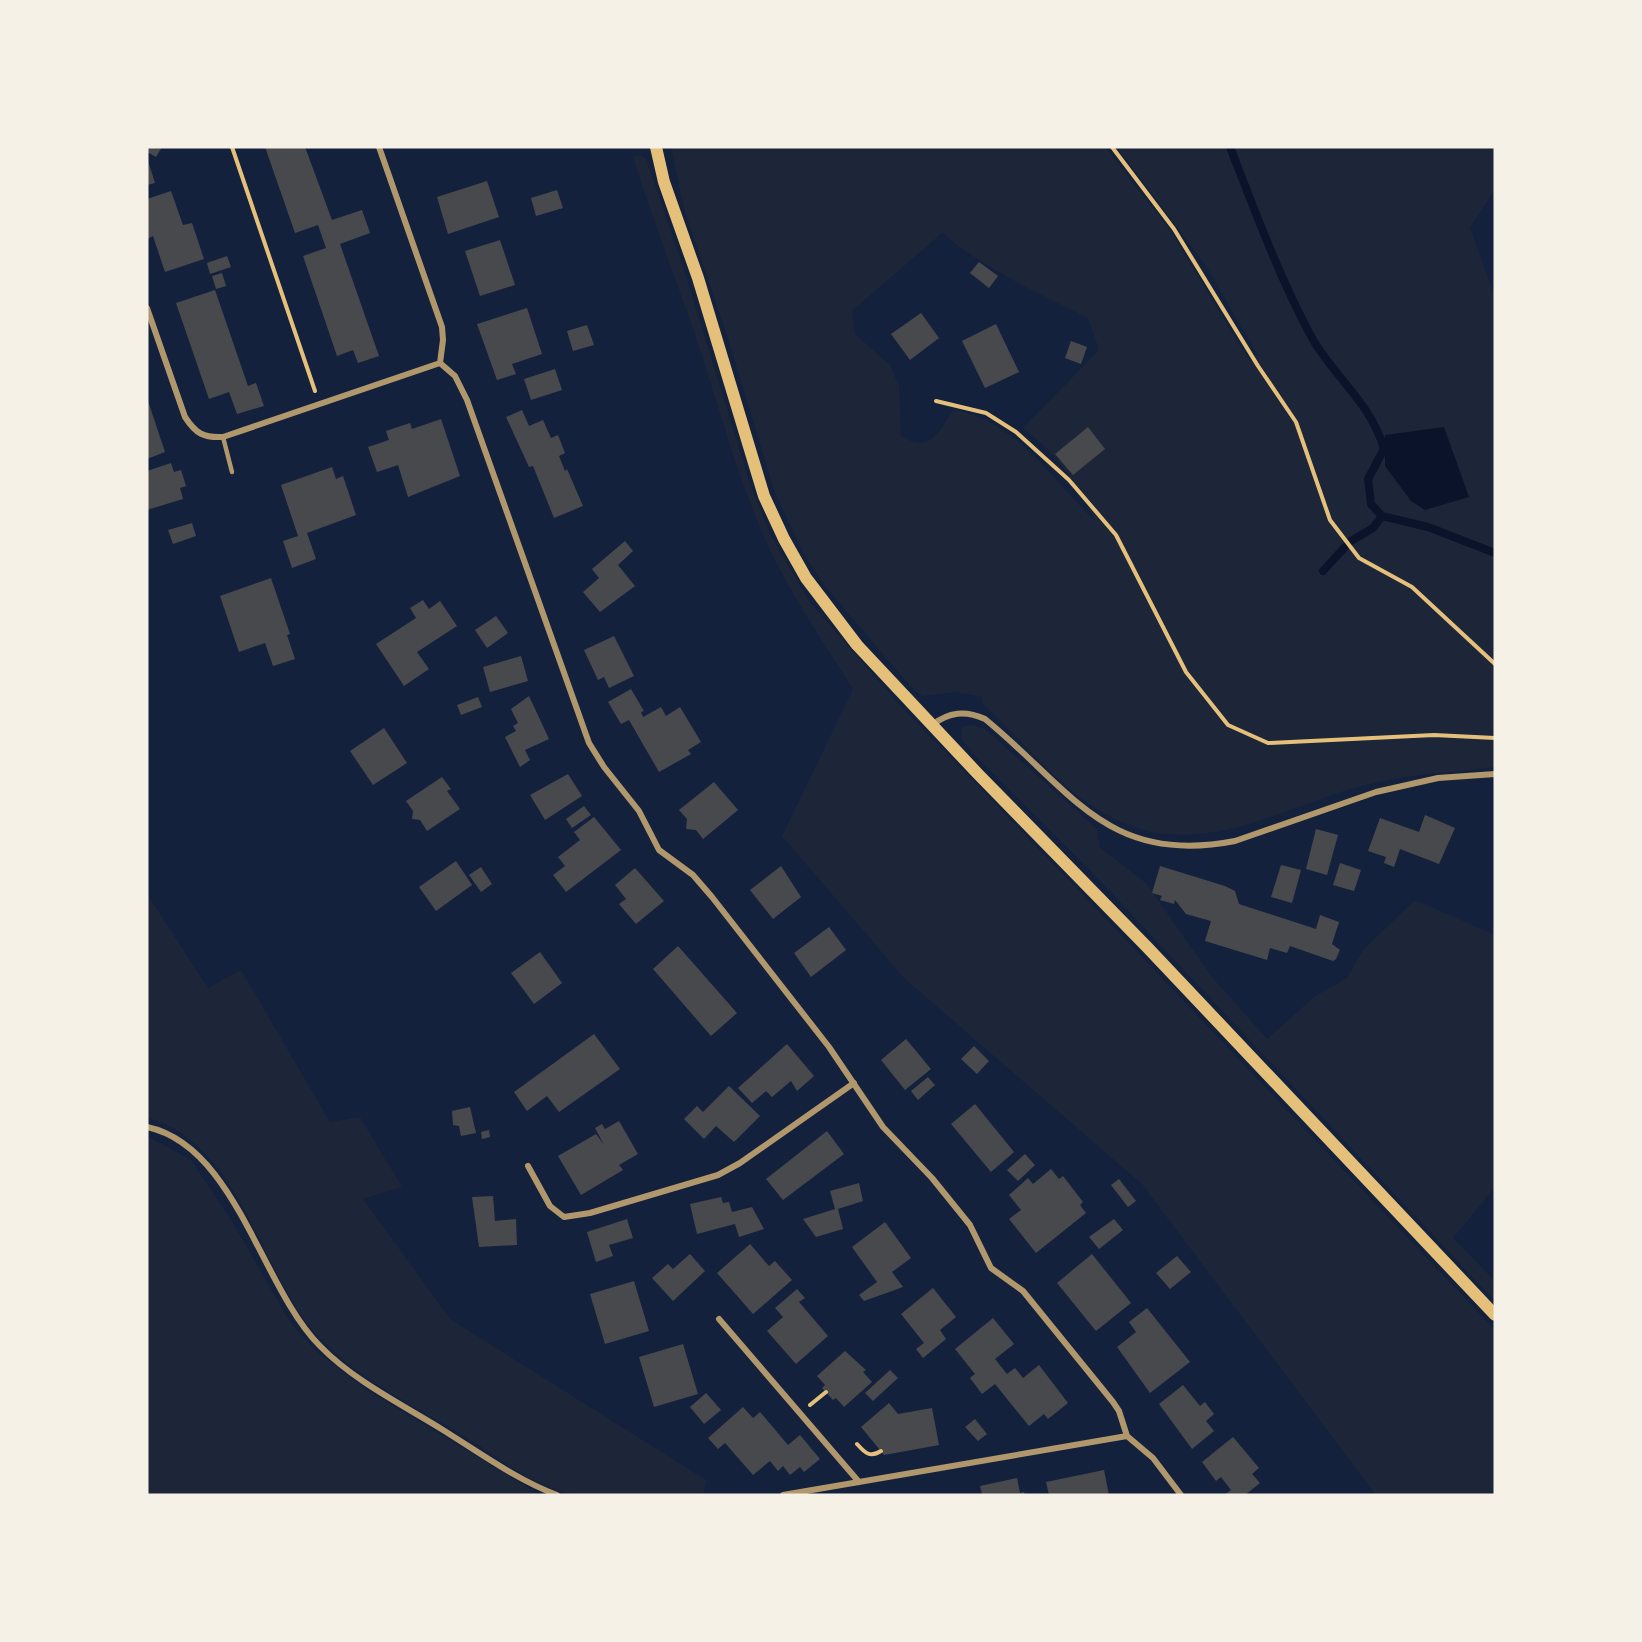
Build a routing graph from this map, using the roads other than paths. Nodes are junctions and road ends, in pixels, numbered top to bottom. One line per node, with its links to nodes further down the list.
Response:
1 (379, 147): 4 (street)
2 (656, 147): 7 (main road)
3 (147, 308): 5 (street)
4 (440, 363): 5 (street); 9 (street)
5 (223, 437): 6 (lane)
6 (232, 472)
7 (932, 725): 8 (street); 12 (main road)
8 (1495, 774)
9 (854, 1083): 11 (street); 14 (street)
10 (147, 1127): 16 (street)
11 (528, 1166)
12 (1495, 1315)
13 (719, 1319): 15 (street)
14 (1127, 1436): 15 (street); 18 (street)
15 (859, 1482): 17 (street)
16 (557, 1495)
17 (783, 1495)
18 (1181, 1495)

